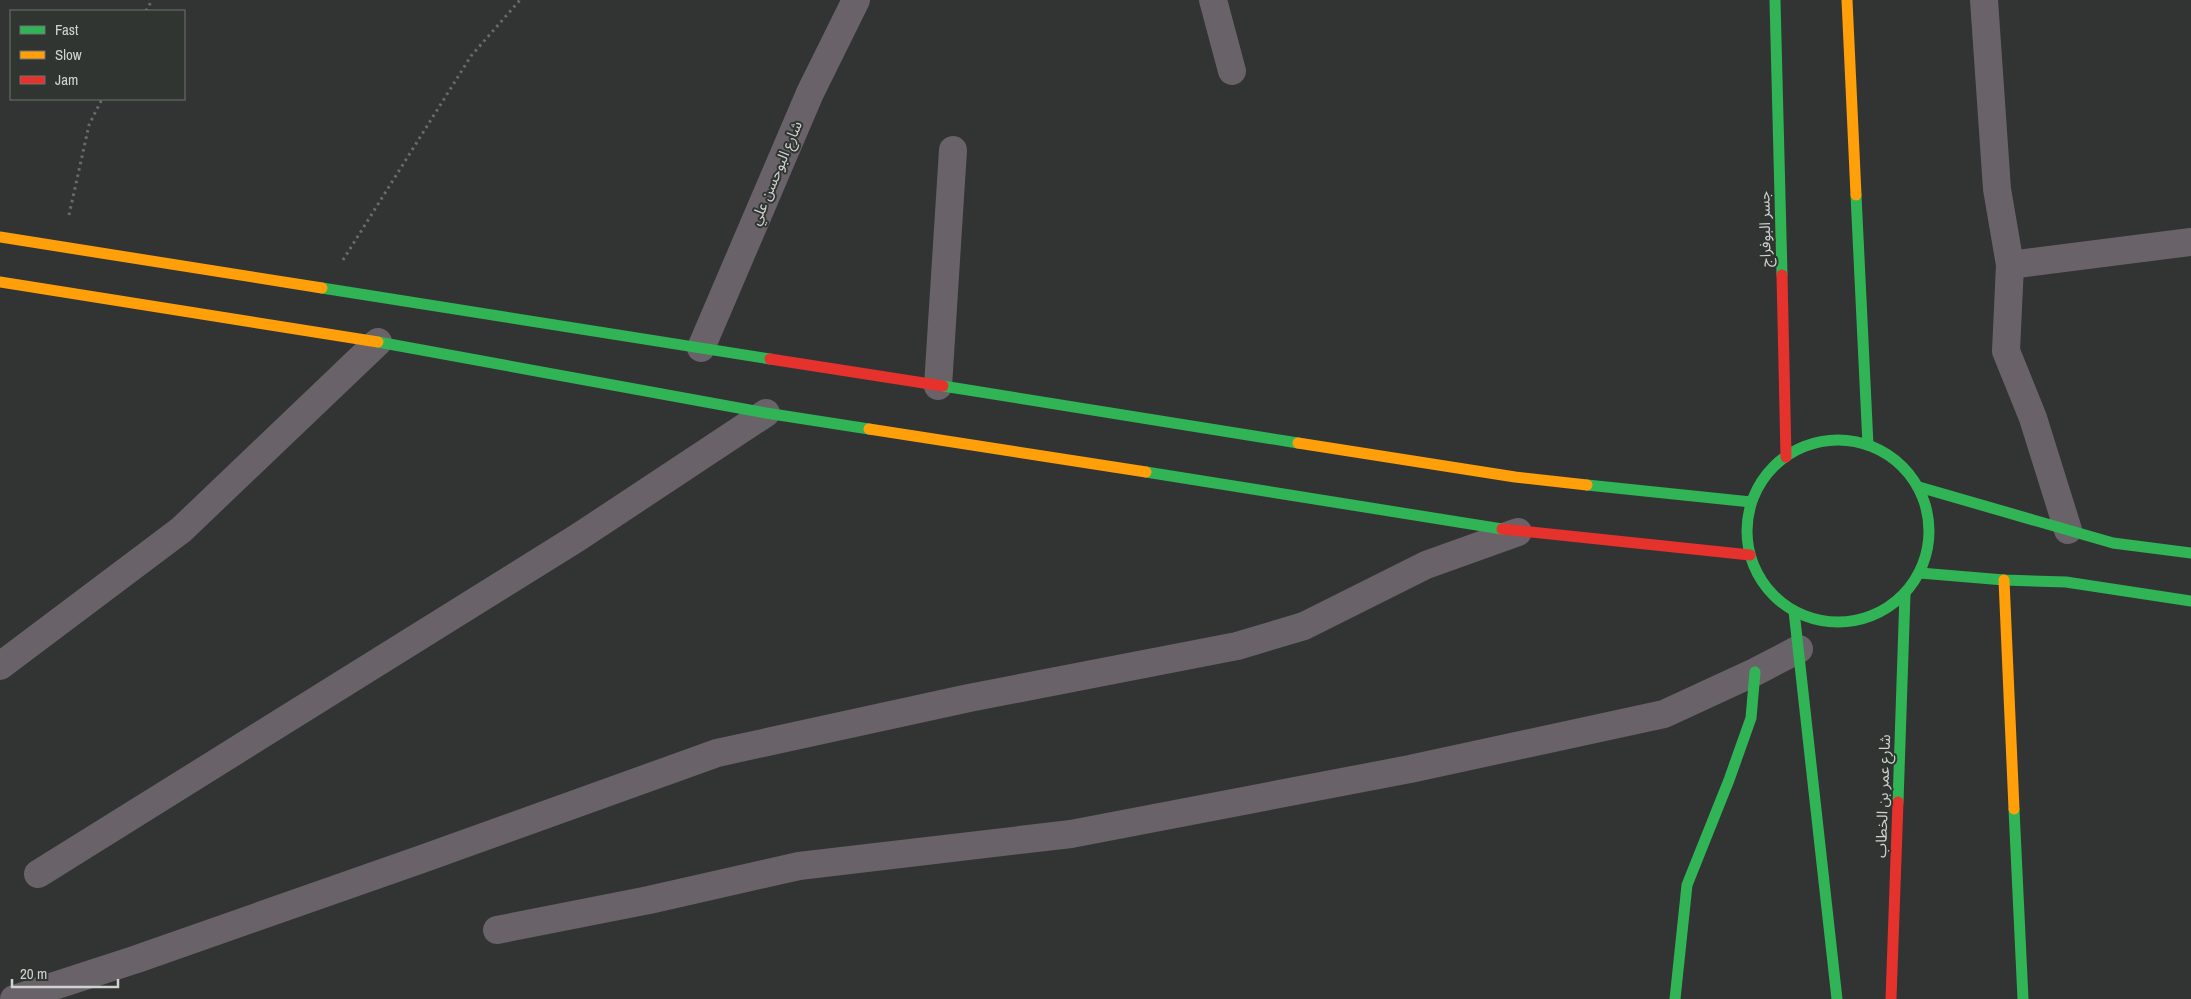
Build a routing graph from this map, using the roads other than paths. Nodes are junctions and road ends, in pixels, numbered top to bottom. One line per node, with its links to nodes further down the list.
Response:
1 (856, 0): 13 (street, شارع البوحسن علي)
2 (1213, 0): 6 (street)
3 (1775, 0): 17 (main road, جسر البوفراج)
4 (1847, 0): 16 (main road)
5 (1984, 0): 10 (street)
6 (1232, 71)
7 (952, 150): 14 (street)
8 (0, 237): 13 (main road)
9 (2191, 242): 10 (street)
10 (2010, 264): 20 (street)
11 (0, 282): 12 (main road)
12 (378, 342): 15 (main road); 30 (street)
13 (702, 348): 14 (main road)
14 (938, 386): 19 (main road)
15 (766, 413): 21 (main road); 32 (street)
16 (1868, 445): 17 (main road); 18 (main road)
17 (1786, 457): 19 (main road)
18 (1919, 487): 20 (main road); 24 (main road)
19 (1751, 502): 23 (main road)
20 (2068, 530): 22 (main road)
21 (1518, 532): 23 (main road); 34 (street)
22 (2191, 553)
23 (1750, 555): 28 (main road)
24 (1920, 573): 25 (main road); 26 (main road)
25 (2004, 580): 27 (main road); 38 (main road)
26 (1905, 594): 28 (main road); 37 (main road, شارع عمر بن الخطاب)
27 (2191, 601)
28 (1794, 611): 29 (main road)
29 (1799, 649): 31 (street); 36 (main road)
30 (0, 666)
31 (1755, 672): 33 (street); 35 (main road)
32 (38, 874)
33 (497, 930)
34 (14, 999)
35 (1675, 999)
36 (1837, 999)
37 (1891, 999)
38 (2023, 999)

